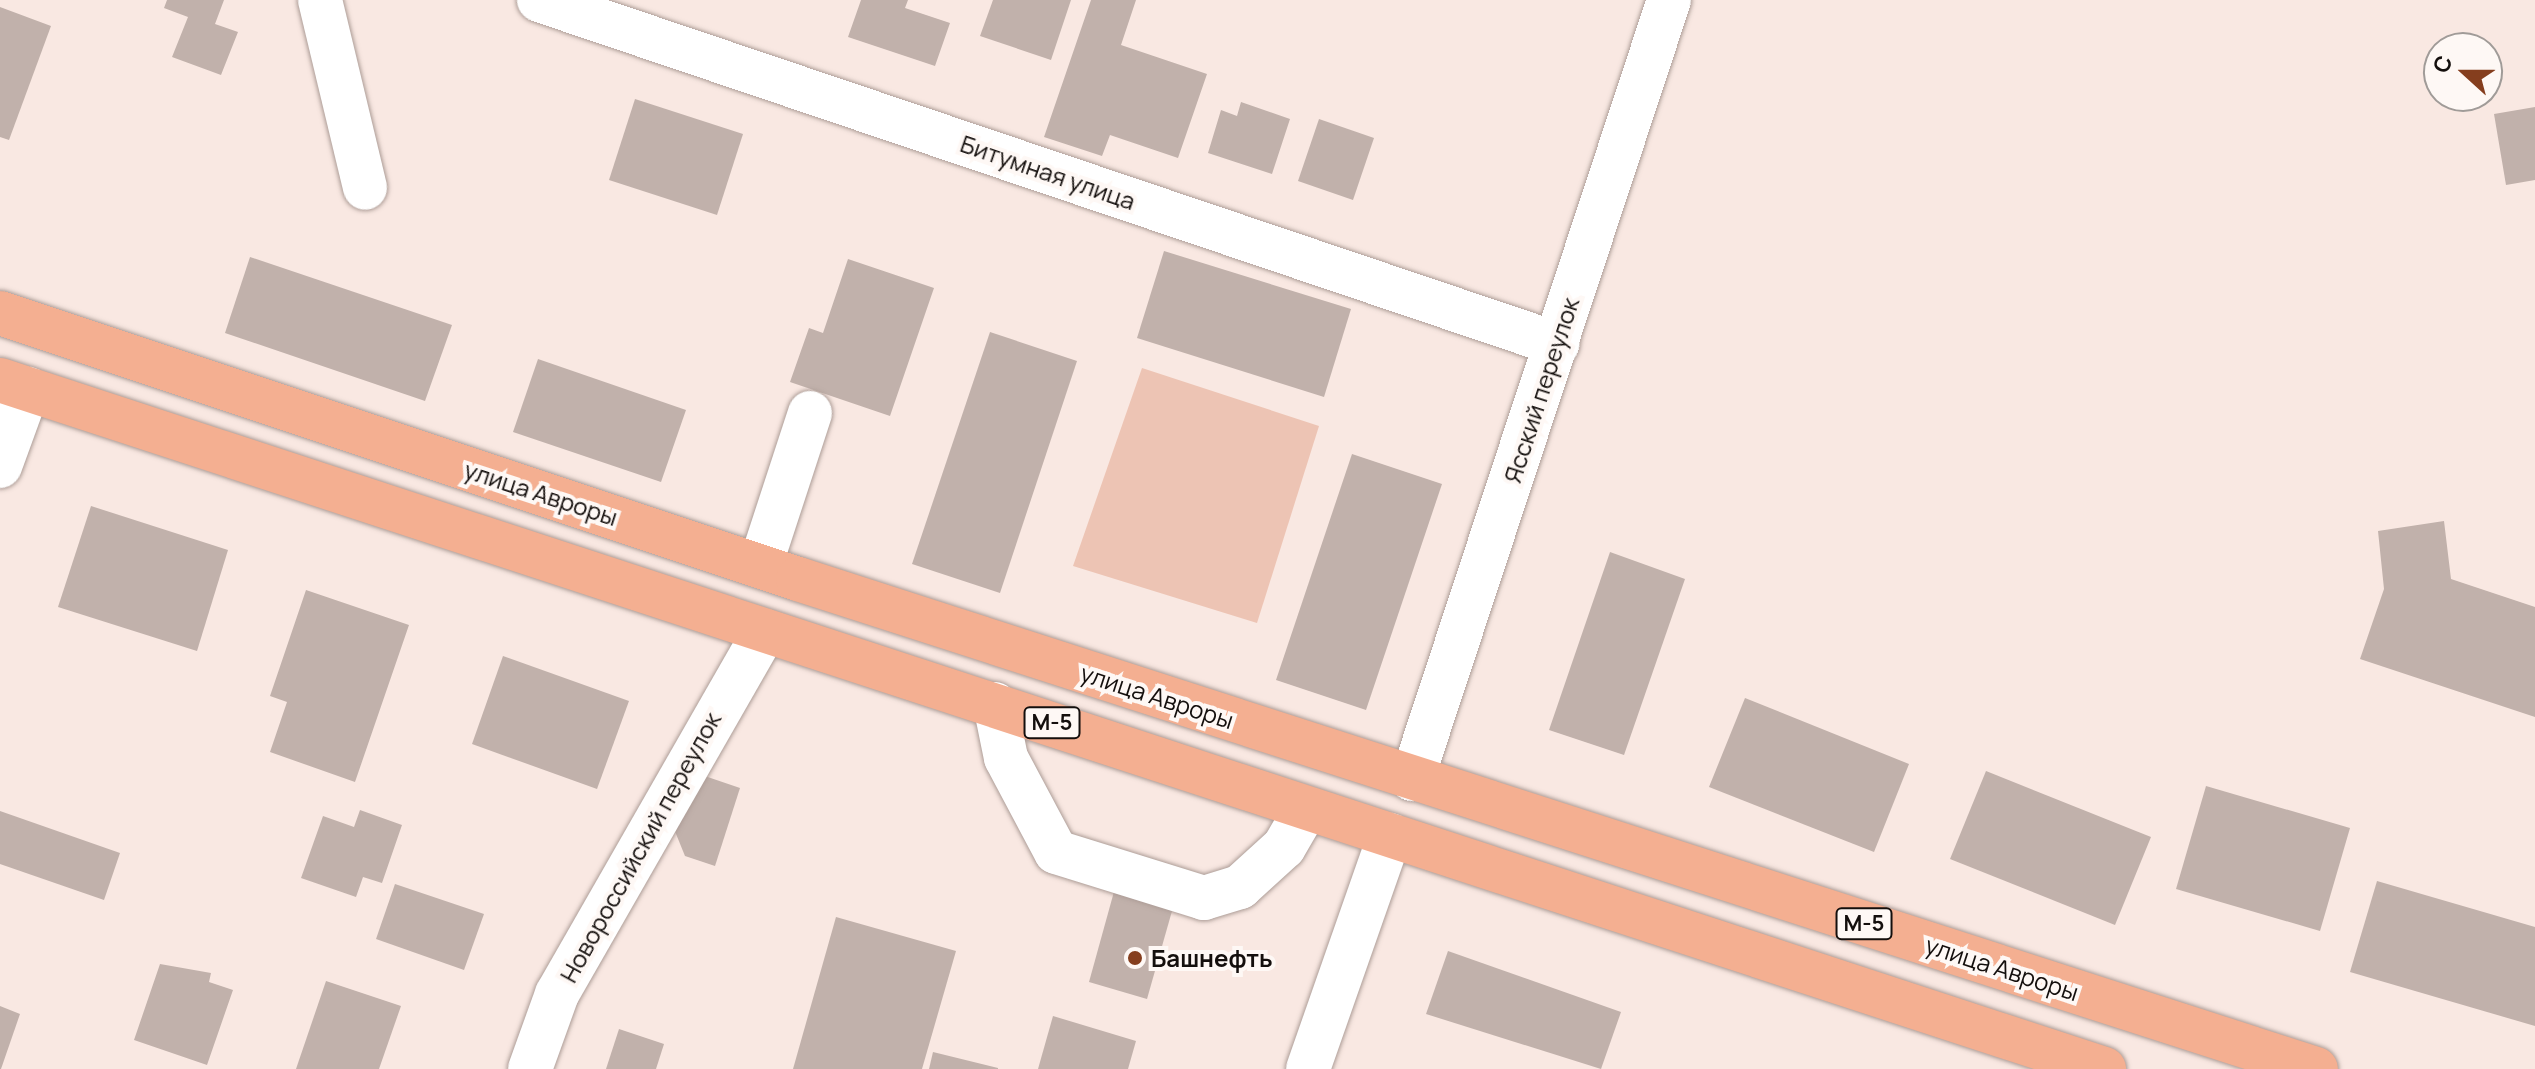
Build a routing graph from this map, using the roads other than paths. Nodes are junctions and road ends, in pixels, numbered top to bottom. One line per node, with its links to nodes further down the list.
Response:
1 (320, 0): 4 (street)
2 (539, 0): 6 (street, Битумная улица)
3 (1669, 0): 6 (street, Ясский переулок)
4 (365, 188)
5 (0, 313): 10 (main road, улица Авроры / М-5)
6 (1557, 344): 13 (street, Ясский переулок)
7 (14, 384): 9 (street); 11 (main road, М-5)
8 (810, 413): 10 (street)
9 (0, 466)
10 (760, 566): 13 (main road, улица Авроры / М-5)
11 (765, 631): 12 (main road, М-5); 16 (street, Новороссийский переулок)
12 (995, 704): 14 (main road, М-5); 14 (street)
13 (1412, 779): 19 (main road, улица Авроры / М-5)
14 (1306, 809): 15 (main road, М-5)
15 (1390, 835): 17 (street); 18 (main road, М-5)
16 (530, 1069)
17 (1308, 1069)
18 (2104, 1069)
19 (2316, 1069)

